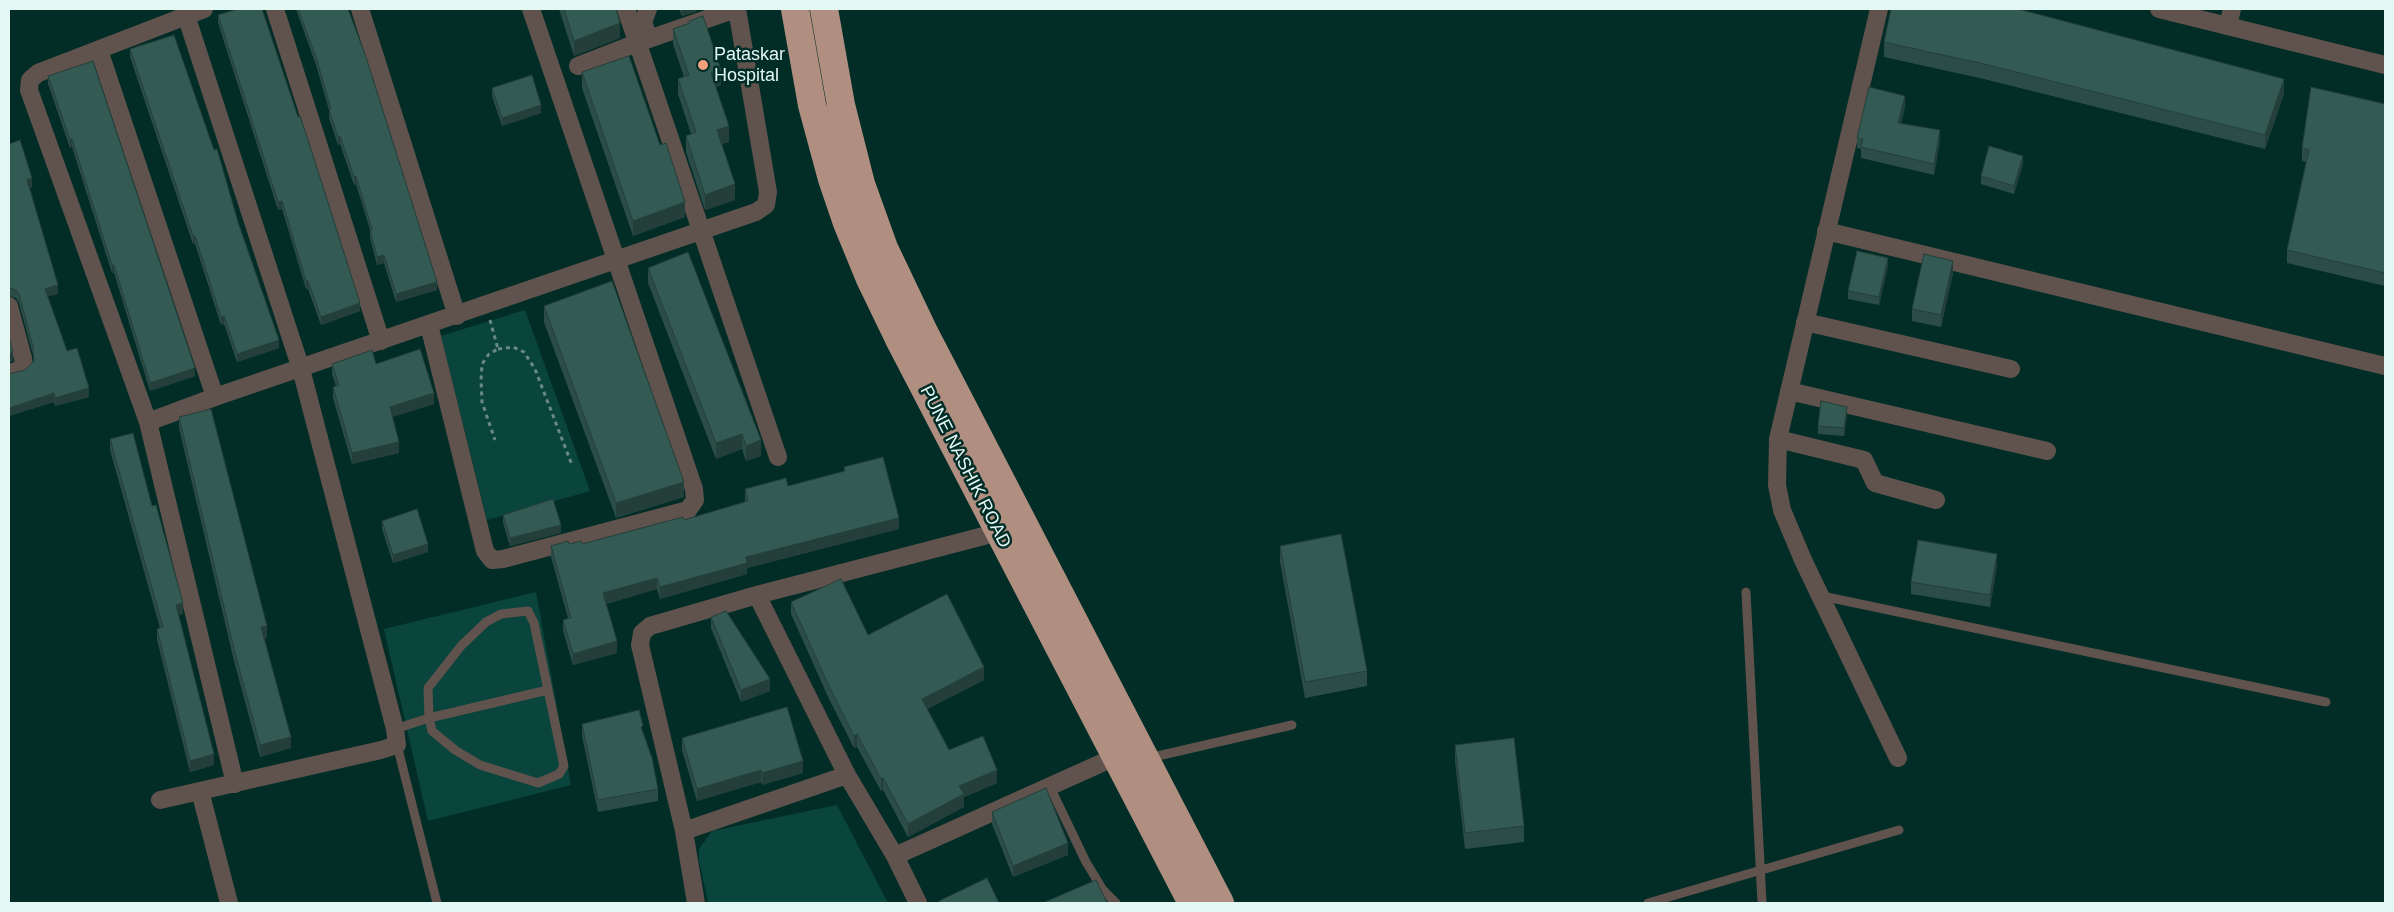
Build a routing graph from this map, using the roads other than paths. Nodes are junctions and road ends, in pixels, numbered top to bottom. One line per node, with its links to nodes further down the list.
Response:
1 (204, 9): 13 (street)
2 (275, 9): 26 (street)
3 (360, 9): 23 (street)
4 (531, 9): 21 (street)
5 (626, 9): 15 (street)
6 (648, 9): 15 (street)
7 (736, 9): 15 (street); 19 (street)
8 (795, 9): 38 (highway, PUNE NASHIK ROAD)
9 (824, 9): 49 (highway, PUNE NASHIK ROAD)
10 (1878, 9): 20 (street)
11 (2159, 9): 14 (street)
12 (2232, 9): 14 (street)
13 (185, 12): 16 (street); 28 (street)
14 (2228, 26): 18 (street)
15 (643, 41): 17 (street); 19 (street)
16 (99, 50): 32 (street); 33 (street)
17 (578, 66)
18 (2385, 66)
19 (701, 231): 21 (street); 36 (street)
20 (1826, 231): 24 (street); 27 (street)
21 (616, 259): 23 (street); 25 (street)
22 (9, 306): 30 (street)
23 (457, 316): 25 (street)
24 (1805, 322): 29 (street); 31 (street)
25 (429, 325): 26 (street)
26 (380, 340): 28 (street)
27 (2385, 366)
28 (301, 369): 32 (street); 46 (street)
29 (2010, 369)
30 (9, 373)
31 (1789, 390): 34 (street); 35 (street)
32 (215, 397): 33 (street)
33 (148, 422): 51 (street)
34 (1778, 439): 37 (street); 41 (street)
35 (2048, 451)
36 (778, 457)
37 (1936, 500)
38 (999, 532): 40 (street); 47 (highway, PUNE NASHIK ROAD)
39 (1746, 592): 58 (lane)
40 (757, 595): 50 (street); 56 (street)
41 (1822, 596): 43 (lane); 48 (street)
42 (548, 690): 44 (lane); 44 (lane); 44 (lane)
43 (2326, 702)
44 (428, 718): 46 (lane)
45 (1292, 725): 49 (lane)
46 (396, 737): 51 (street); 61 (lane)
47 (1115, 757): 52 (street); 59 (highway, PUNE NASHIK ROAD)
48 (1898, 758)
49 (1144, 759): 65 (highway, PUNE NASHIK ROAD)
50 (847, 775): 56 (street); 57 (street)
51 (235, 784): 53 (street)
52 (1050, 787): 57 (street); 64 (lane)
53 (200, 791): 54 (street); 60 (street)
54 (160, 800)
55 (1899, 830): 58 (lane)
56 (684, 831): 62 (street)
57 (895, 856): 63 (street)
58 (1760, 870): 66 (lane); 67 (lane)
59 (1188, 902)
60 (229, 903)
61 (437, 903)
62 (696, 903)
63 (918, 903)
64 (1116, 903)
65 (1220, 903)
66 (1648, 903)
67 (1762, 903)

